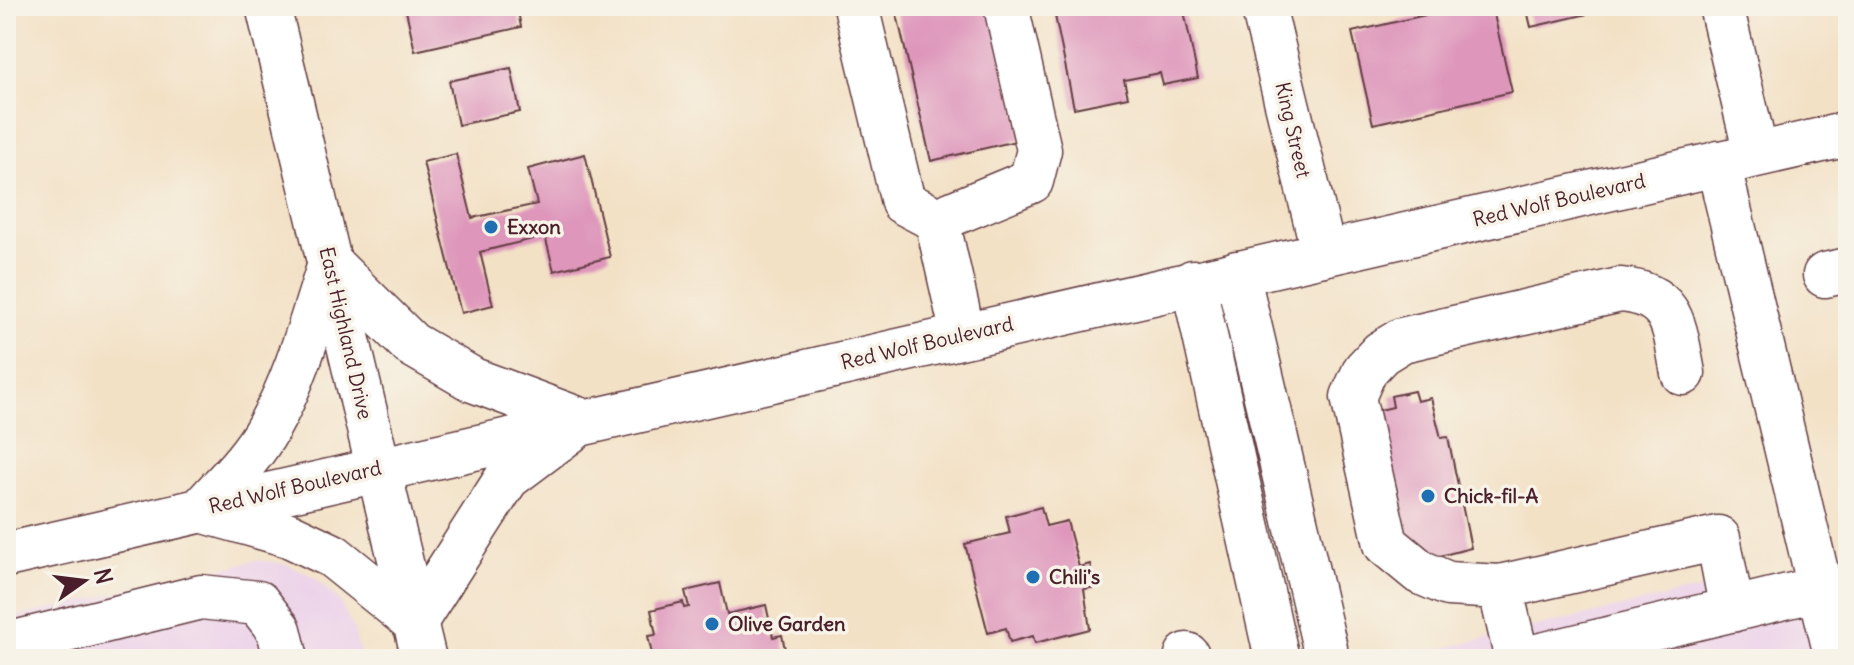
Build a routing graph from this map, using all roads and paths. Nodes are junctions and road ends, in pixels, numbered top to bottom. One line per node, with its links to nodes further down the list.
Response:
1 (268, 6): 10 (main road, East Highland Drive)
2 (856, 6): 8 (main road)
3 (1006, 6): 8 (main road)
4 (1263, 6): 9 (main road, King Street)
5 (1721, 6): 7 (main road)
6 (1848, 134): 7 (main road, Red Wolf Boulevard)
7 (1737, 158): 9 (main road, Red Wolf Boulevard); 20 (main road)
8 (937, 220): 13 (main road)
9 (1324, 254): 11 (main road, Red Wolf Boulevard)
10 (330, 264): 15 (main road); 16 (main road, East Highland Drive); 17 (main road)
11 (1237, 273): 12 (main road, Red Wolf Boulevard); 26 (main road)
12 (1193, 282): 13 (main road, Red Wolf Boulevard); 25 (main road)
13 (963, 335): 15 (main road, Red Wolf Boulevard)
14 (1683, 373): 19 (main road)
15 (583, 421): 16 (main road, Red Wolf Boulevard); 22 (main road)
16 (378, 467): 17 (main road, Red Wolf Boulevard); 22 (main road, East Highland Drive)
17 (201, 510): 18 (main road, Red Wolf Boulevard); 22 (main road)
18 (6, 555)
19 (1500, 587): 21 (main road); 27 (main road)
20 (1818, 589): 21 (main road); 29 (main road)
21 (1732, 610): 28 (main road)
22 (420, 640)
23 (31, 647): 24 (main road)
24 (286, 659)
25 (1277, 659)
26 (1322, 659)
27 (1517, 659)
28 (1525, 659)
29 (1837, 659)

